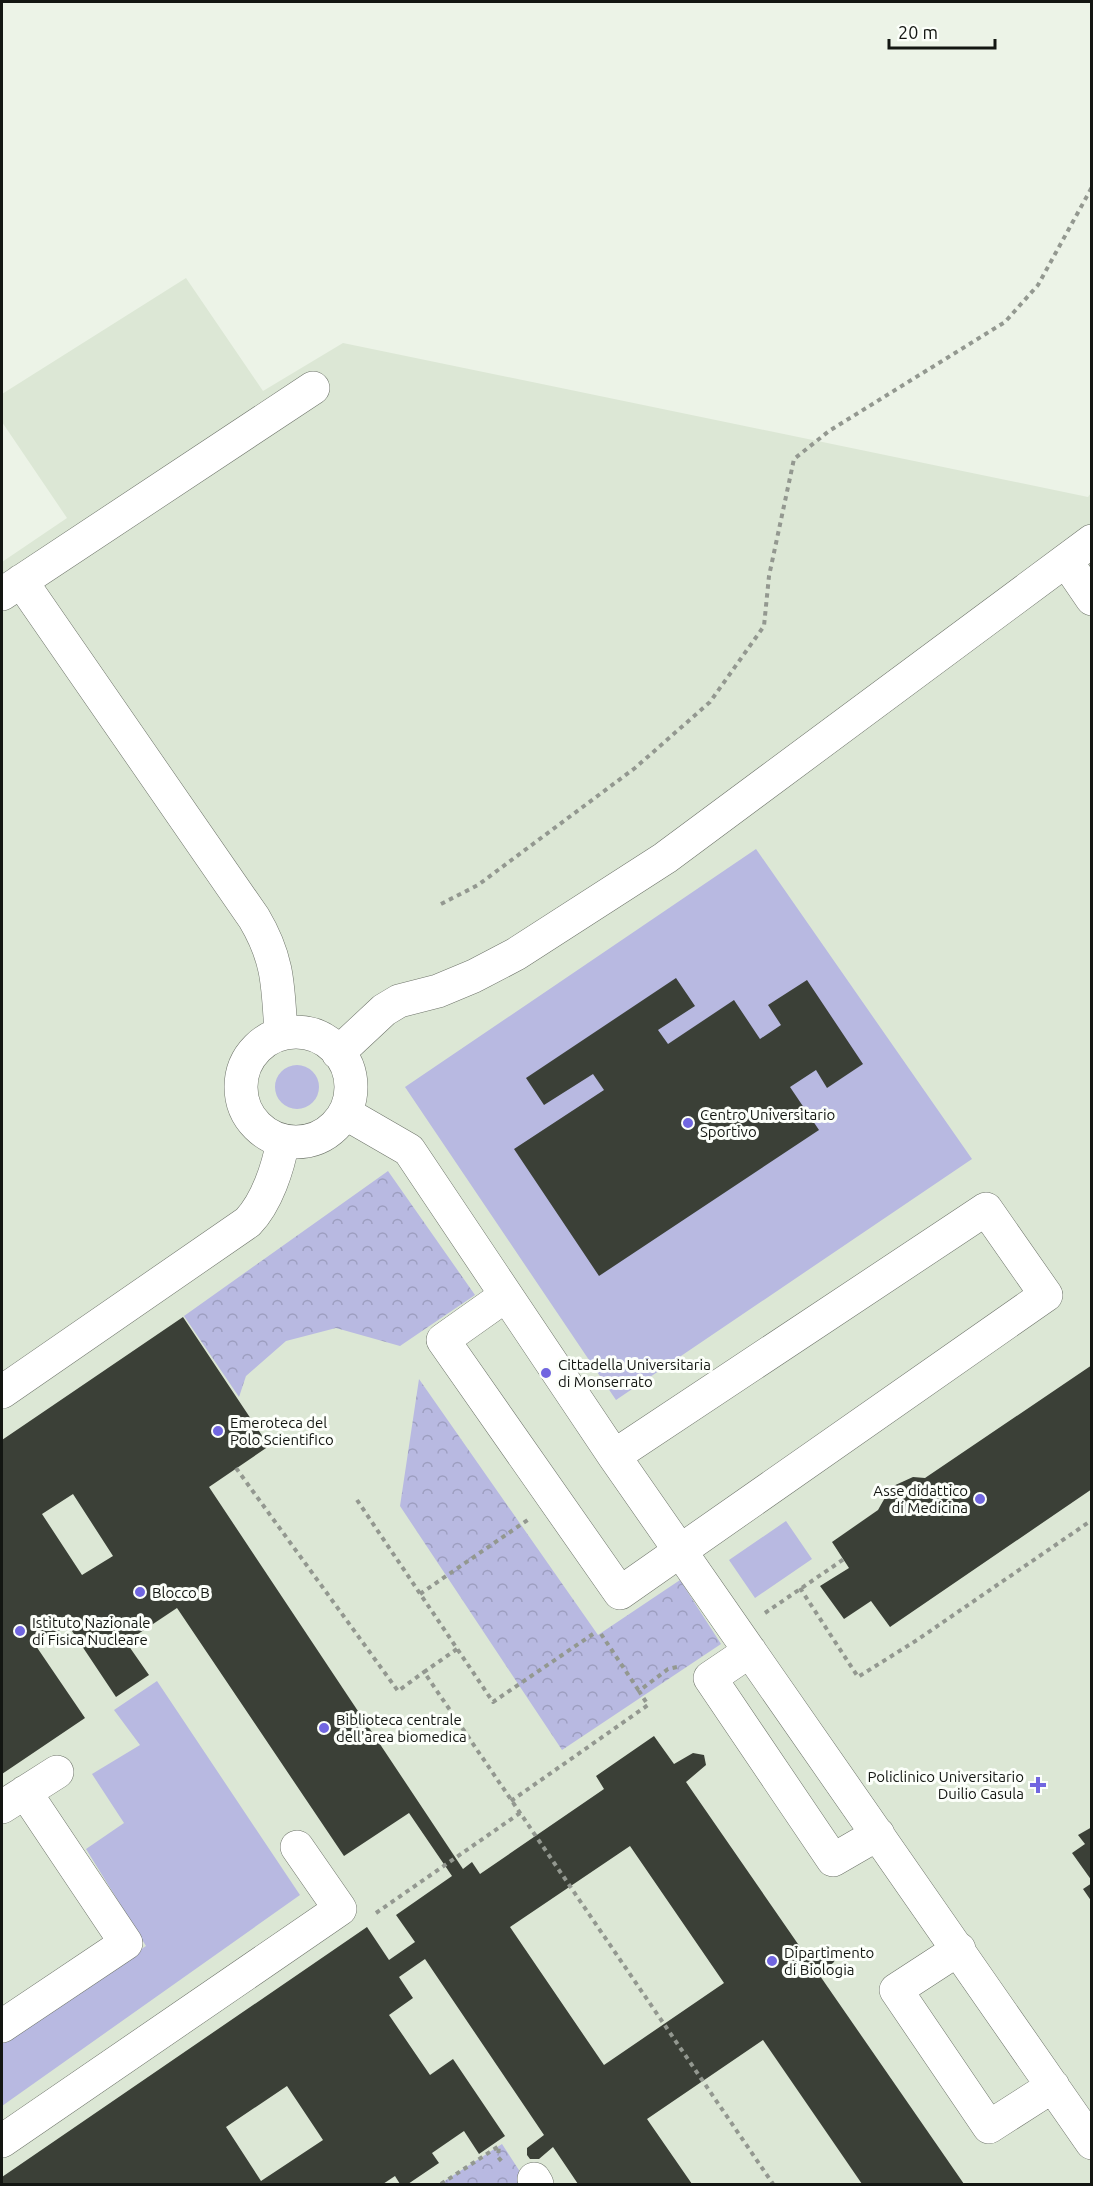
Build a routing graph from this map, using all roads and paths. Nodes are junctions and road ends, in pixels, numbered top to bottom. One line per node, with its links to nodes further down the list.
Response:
1 (1092, 187): 7 (path)
2 (313, 388): 5 (lane)
3 (1092, 541): 4 (lane)
4 (1066, 561): 6 (lane); 9 (lane)
5 (11, 587): 8 (lane)
6 (1092, 599)
7 (441, 904)
8 (281, 1034): 9 (lane); 11 (lane)
9 (338, 1053): 10 (lane)
10 (345, 1113): 11 (lane); 12 (lane)
11 (283, 1141): 13 (lane)
12 (505, 1296): 14 (lane); 17 (lane)
13 (2, 1392)
14 (614, 1456): 19 (lane); 19 (lane)
15 (236, 1468): 27 (path)
16 (357, 1500): 22 (path)
17 (556, 1501): 19 (lane); 22 (path)
18 (1092, 1520): 21 (path)
19 (680, 1552): 25 (lane)
20 (844, 1559): 21 (path)
21 (800, 1588): 23 (path)
22 (420, 1594): 24 (path)
23 (759, 1617)
24 (457, 1649): 27 (path); 28 (path)
25 (750, 1651): 33 (lane); 33 (lane)
26 (679, 1666): 28 (path)
27 (424, 1672): 31 (path)
28 (639, 1691): 31 (path)
29 (57, 1772): 30 (lane)
30 (13, 1800): 37 (lane)
31 (511, 1801): 32 (path)
32 (520, 1813): 35 (path); 43 (path)
33 (878, 1834): 36 (lane)
34 (297, 1847): 39 (lane)
35 (376, 1912)
36 (959, 1949): 38 (lane); 38 (lane)
37 (2, 2026)
38 (1053, 2086): 40 (lane)
39 (2, 2141)
40 (1092, 2143)
41 (536, 2182): 42 (path)
42 (441, 2184)
43 (773, 2184)

